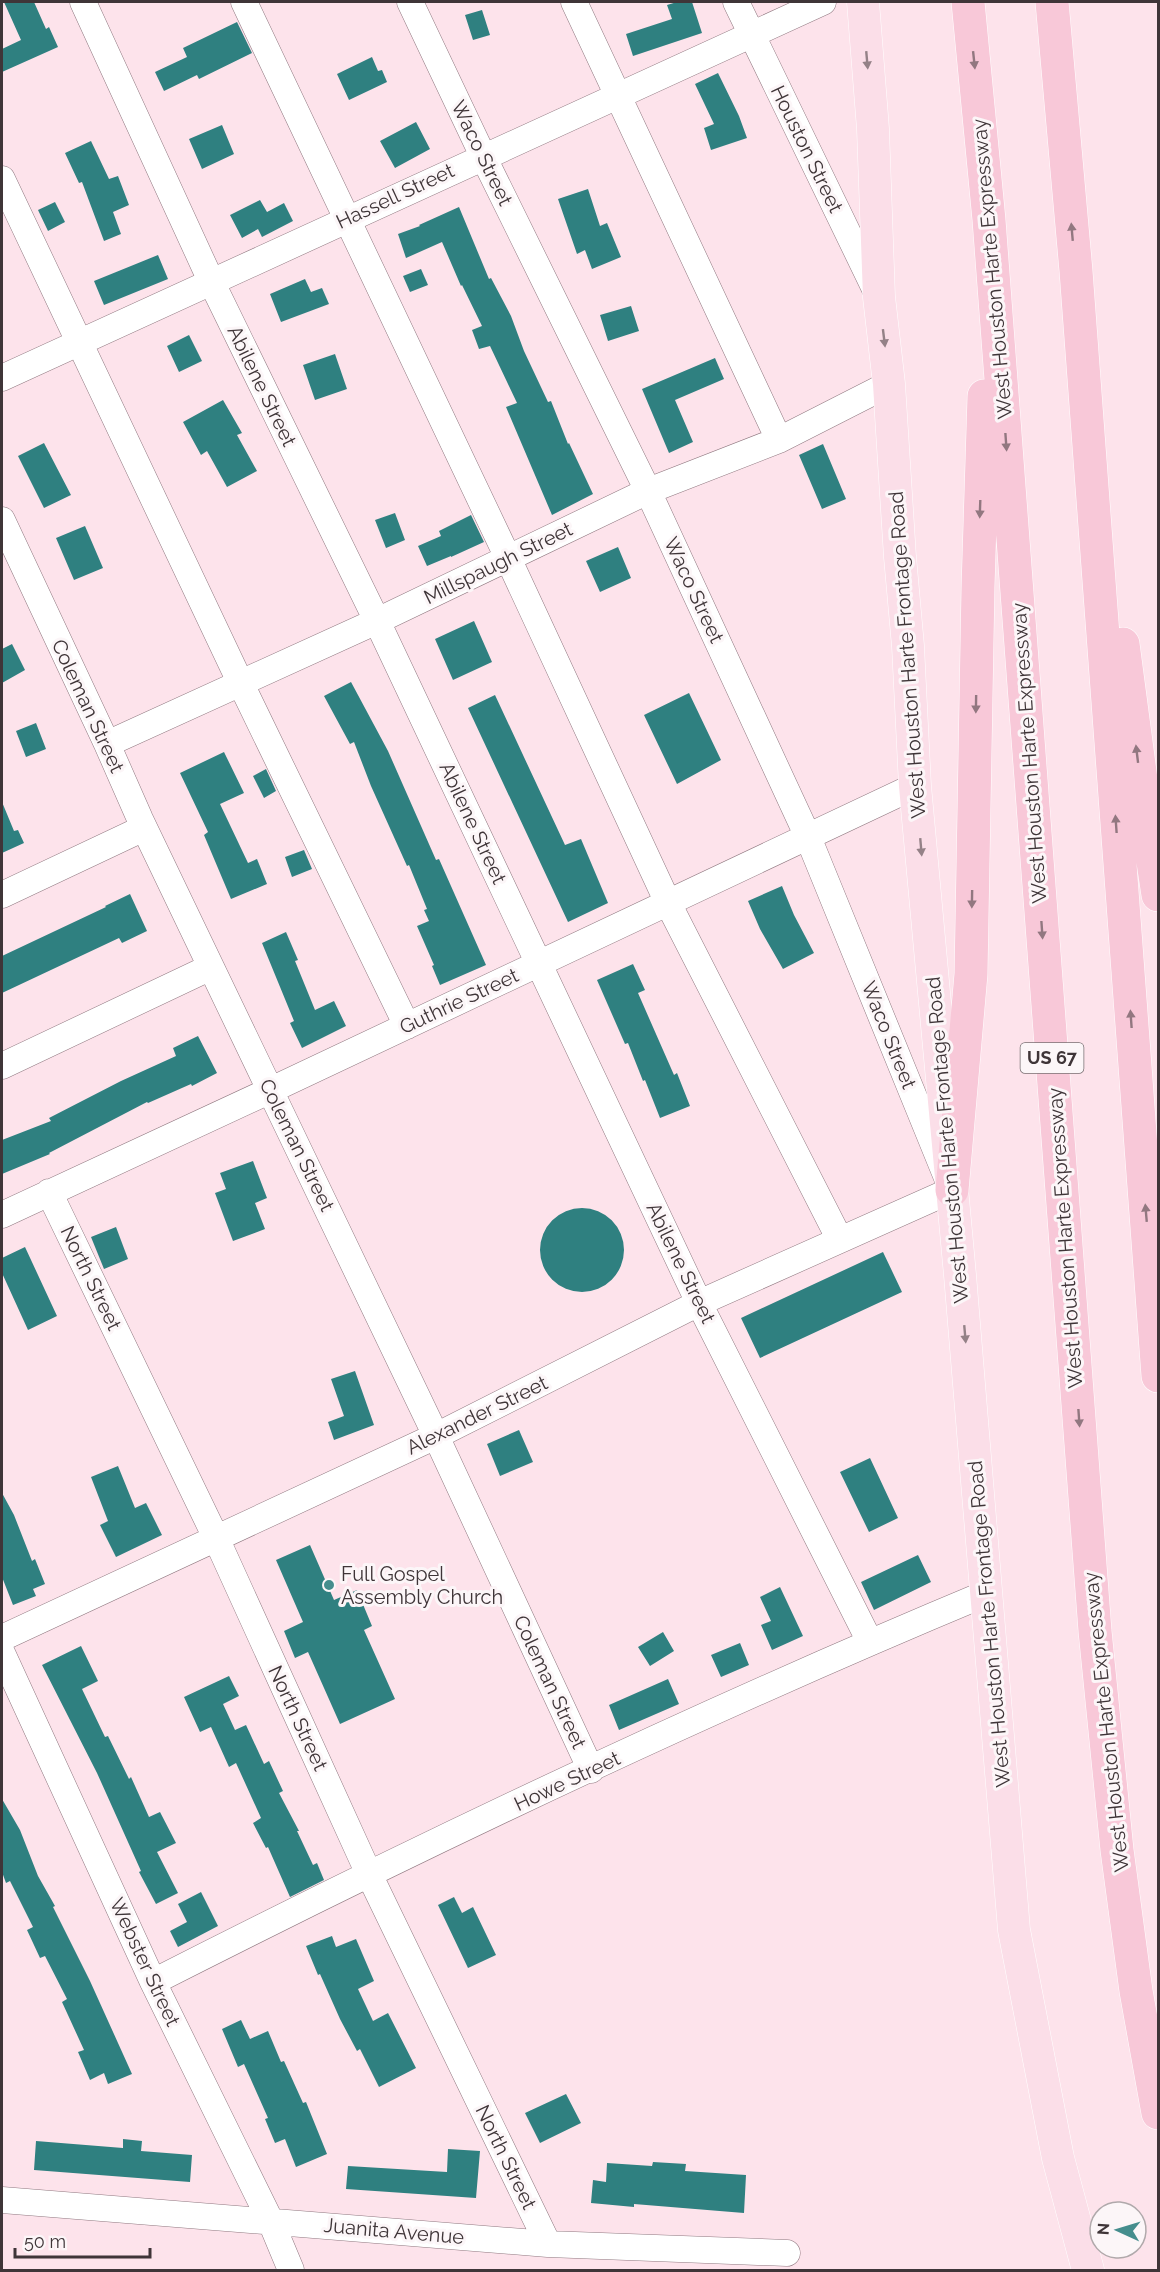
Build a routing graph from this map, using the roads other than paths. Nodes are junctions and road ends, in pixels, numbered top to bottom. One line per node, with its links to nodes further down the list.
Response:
1 (83, 2): 17 (street, Abilene Street)
2 (244, 2): 14 (street)
3 (411, 2): 12 (street, Waco Street)
4 (574, 2): 11 (street)
5 (736, 2): 10 (street, Houston Street)
6 (823, 2): 10 (street, Hassell Street)
7 (863, 2): 18 (main road, West Houston Harte Frontage Road, one-way to 18)
8 (968, 2): 15 (highway, West Houston Harte Expressway / US 67, one-way to 15)
9 (1052, 2): 16 (highway, one-way to 9)
10 (752, 35): 11 (street, Hassell Street); 18 (street, Houston Street)
11 (618, 95): 12 (street, Hassell Street); 22 (street)
12 (483, 156): 14 (street, Hassell Street); 23 (street, Waco Street)
13 (2, 179): 19 (street)
14 (346, 219): 17 (street, Hassell Street); 25 (street)
15 (989, 220): 40 (highway, one-way to 40); 55 (highway, West Houston Harte Expressway / US 67, one-way to 55)
16 (1076, 271): 33 (highway, one-way to 16); 45 (highway, one-way to 16)
17 (211, 281): 19 (street, Hassell Street); 26 (street, Abilene Street)
18 (879, 297): 21 (main road, West Houston Harte Frontage Road, one-way to 21)
19 (79, 342): 20 (street, Hassell Street); 27 (street)
20 (2, 378)
21 (889, 384): 22 (street, Millspaugh Street); 29 (main road, West Houston Harte Frontage Road)
22 (779, 440): 23 (street, Millspaugh Street)
23 (648, 491): 25 (street, Millspaugh Street); 31 (street, Waco Street)
24 (2, 520): 28 (street, Coleman Street)
25 (508, 558): 26 (street, Millspaugh Street); 34 (street)
26 (377, 621): 27 (street, Millspaugh Street); 35 (street, Abilene Street)
27 (241, 684): 28 (street, Millspaugh Street); 37 (street)
28 (107, 744): 30 (street, Coleman Street)
29 (915, 786): 31 (street, Guthrie Street); 40 (main road, West Houston Harte Frontage Road, one-way to 40)
30 (144, 828): 32 (street); 36 (street, Coleman Street)
31 (808, 837): 34 (street, Guthrie Street); 40 (street, Waco Street)
32 (2, 895)
33 (1158, 895)
34 (668, 903): 35 (street, Guthrie Street); 43 (street)
35 (539, 963): 37 (street, Guthrie Street); 44 (street, Abilene Street)
36 (211, 967): 38 (street); 39 (street, Coleman Street)
37 (407, 1026): 39 (street, Guthrie Street)
38 (2, 1066)
39 (271, 1090): 41 (street, Guthrie Street); 46 (street, Coleman Street)
40 (952, 1190): 43 (street, Alexander Street); 48 (main road, West Houston Harte Frontage Road, one-way to 48)
41 (49, 1192): 42 (street, Guthrie Street); 47 (street, North Street)
42 (2, 1215)
43 (840, 1240): 44 (street, Alexander Street)
44 (699, 1303): 46 (street, Alexander Street); 50 (street, Abilene Street)
45 (1158, 1376)
46 (436, 1436): 47 (street, Alexander Street); 52 (street, Coleman Street)
47 (217, 1540): 49 (street, Alexander Street); 53 (street, North Street)
48 (987, 1593): 50 (street, Howe Street); 61 (main road, West Houston Harte Frontage Road)
49 (2, 1638)
50 (870, 1642): 52 (street, Howe Street)
51 (2, 1653): 54 (street, Webster Street)
52 (591, 1770): 53 (street, Howe Street)
53 (368, 1872): 54 (street, Howe Street); 58 (street, North Street)
54 (153, 1982): 57 (street, Webster Street)
55 (1158, 2113)
56 (2, 2200): 57 (street, Juanita Avenue)
57 (272, 2222): 58 (street, Juanita Avenue); 60 (street, Webster Street)
58 (548, 2244): 59 (street, Juanita Avenue)
59 (786, 2253)
60 (291, 2271)
61 (1088, 2271)

